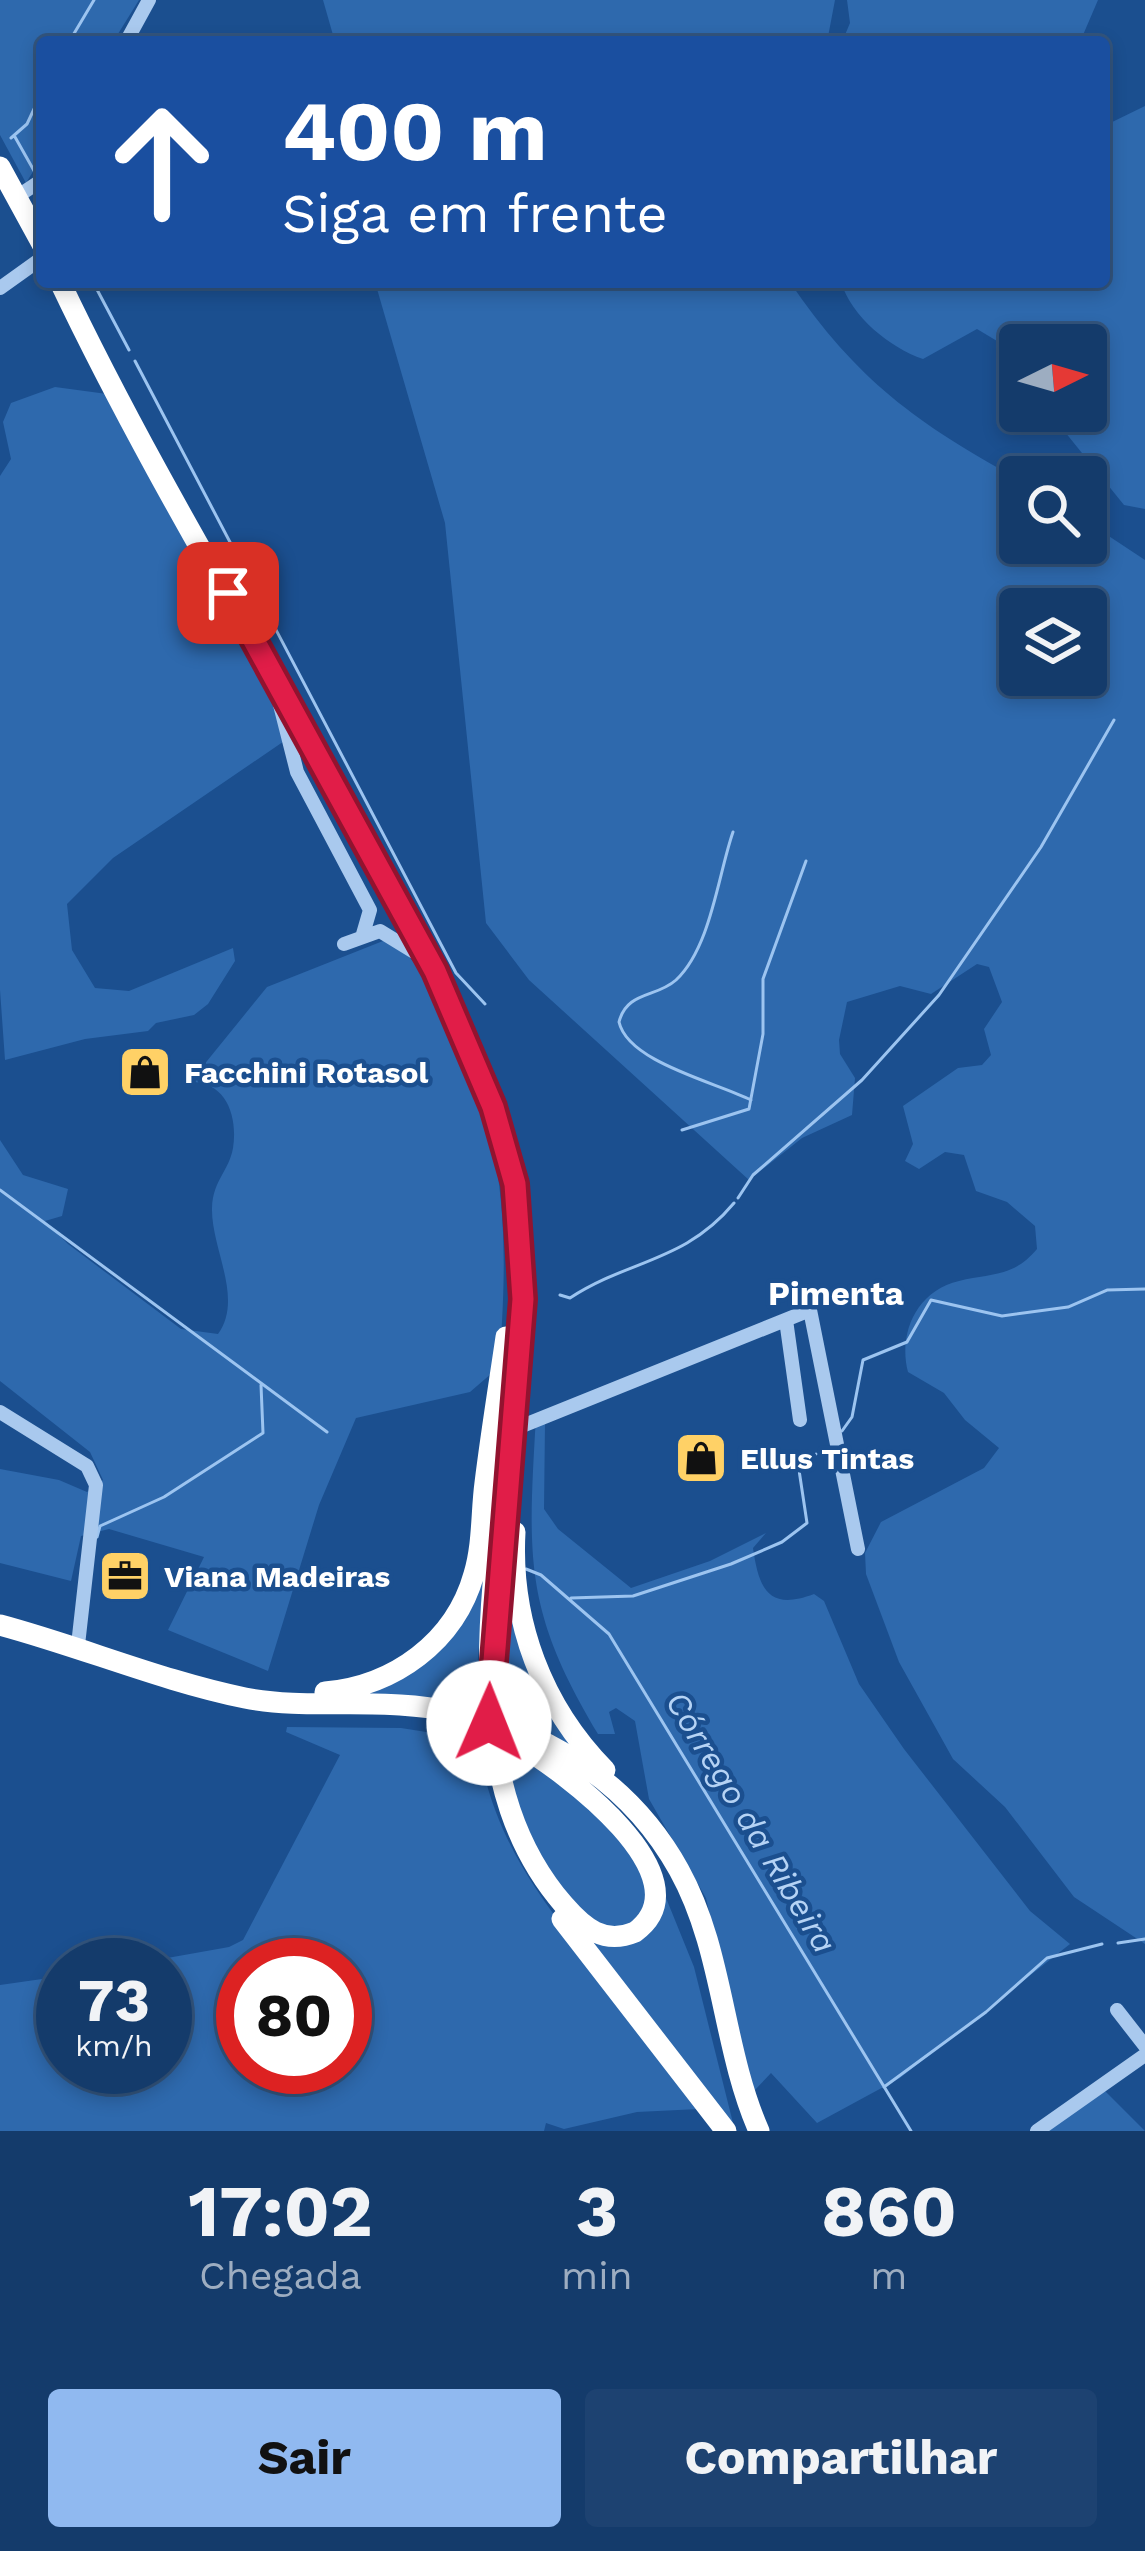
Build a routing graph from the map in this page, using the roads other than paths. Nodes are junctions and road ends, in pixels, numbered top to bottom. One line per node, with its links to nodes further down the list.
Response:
1 (149, 0): 2 (street)
2 (129, 36)
3 (0, 164): 5 (highway)
4 (36, 183): 5 (street)
5 (16, 194): 6 (highway)
6 (36, 232)
7 (36, 261): 8 (street)
8 (0, 288)
9 (63, 288): 10 (highway)
10 (280, 686): 11 (street); 13 (highway)
11 (363, 934): 12 (street); 13 (street)
12 (344, 944)
13 (429, 960): 14 (highway)
14 (510, 1166): 15 (highway); 16 (highway)
15 (520, 1210): 20 (highway); 26 (highway)
16 (515, 1252): 25 (highway); 26 (highway)
17 (786, 1320): 19 (street); 20 (street); 21 (street)
18 (0, 1412): 24 (street)
19 (800, 1420)
20 (522, 1426): 29 (highway)
21 (858, 1550)
22 (0, 1625): 24 (highway)
23 (0, 1637): 27 (highway)
24 (78, 1646): 25 (highway)
25 (122, 1660): 29 (highway)
26 (484, 1695): 28 (highway)
27 (518, 1744): 28 (highway); 33 (highway)
28 (487, 1753): 32 (highway)
29 (667, 1850): 34 (highway)
30 (1117, 2010): 31 (street)
31 (1145, 2051): 35 (street)
32 (726, 2131)
33 (744, 2131)
34 (759, 2131)
35 (1037, 2131)

